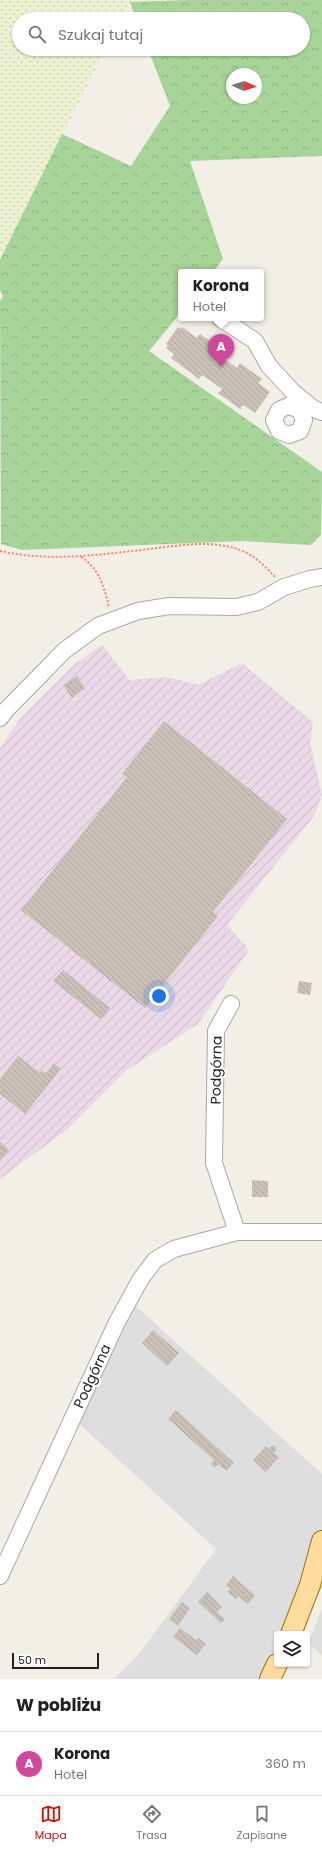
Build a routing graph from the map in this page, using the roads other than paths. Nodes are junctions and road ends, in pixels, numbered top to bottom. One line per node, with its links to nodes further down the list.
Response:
1 (225, 321): 2 (street)
2 (306, 409)
3 (322, 577): 4 (street)
4 (0, 718)
5 (231, 1004): 6 (street, Podgórna)
6 (237, 1232): 7 (street, Podgórna); 9 (street, Podgórna)
7 (322, 1232)
8 (322, 1541): 10 (main road)
9 (0, 1576)
10 (292, 1631)
11 (276, 1667): 12 (main road)
12 (270, 1679)

